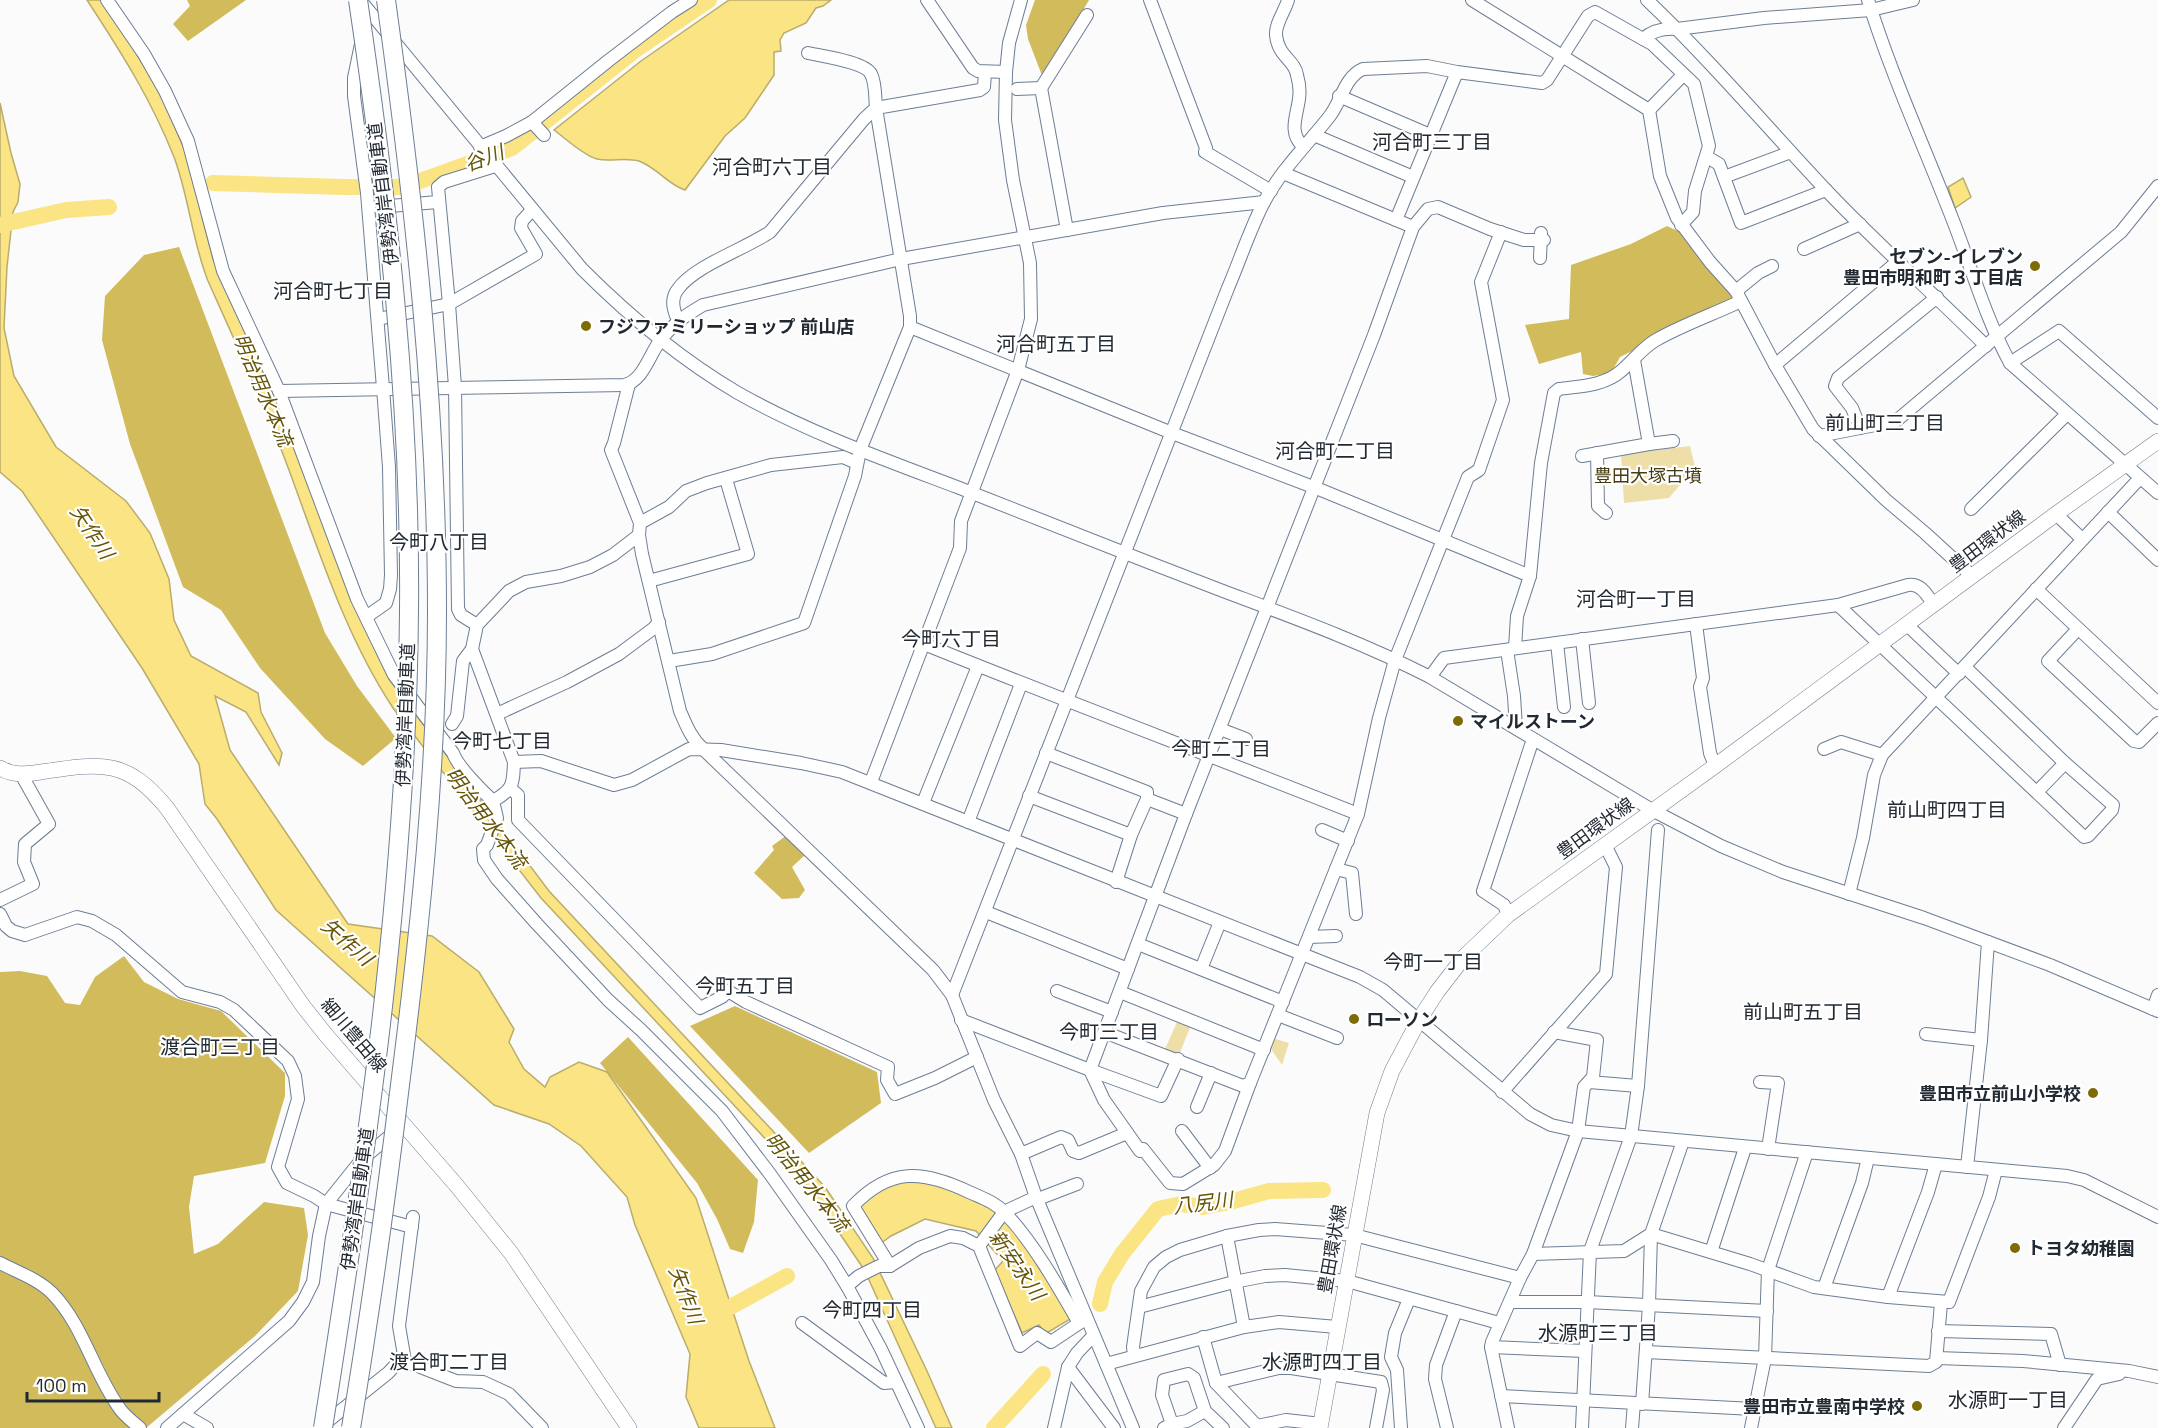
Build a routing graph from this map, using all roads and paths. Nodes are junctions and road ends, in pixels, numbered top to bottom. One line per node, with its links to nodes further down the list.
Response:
1 (107, 0): 74 (street)
2 (386, 0): 288 (highway, 伊勢湾岸自動車道, bridge)
3 (691, 0): 27 (street)
4 (927, 0): 18 (street)
5 (1021, 0): 19 (street)
6 (1150, 0): 41 (street)
7 (1288, 0): 31 (street)
8 (1472, 0): 17 (street)
9 (1647, 0): 14 (street)
10 (1913, 0): 12 (street)
11 (365, 2): 32 (street); 44 (street); 287 (highway, 伊勢湾岸自動車道, bridge)
12 (1869, 5): 14 (street); 64 (street)
13 (1087, 15): 22 (street)
14 (1677, 28): 15 (street); 33 (street)
15 (1643, 39): 17 (street); 21 (street)
16 (808, 53): 25 (street)
17 (1562, 56): 20 (street); 26 (street)
18 (985, 72): 19 (street); 25 (street)
19 (1006, 72): 52 (street)
20 (1457, 72): 24 (street); 30 (street)
21 (1683, 75): 26 (street); 34 (street)
22 (1041, 88): 23 (street); 50 (street)
23 (1017, 89)
24 (1339, 96): 29 (street); 30 (street)
25 (876, 108): 55 (street); 62 (street)
26 (1649, 110): 48 (street)
27 (533, 123): 28 (street); 32 (street)
28 (544, 135)
29 (1314, 135): 31 (street); 37 (street)
30 (1430, 135): 37 (street)
31 (1303, 146): 36 (street)
32 (480, 147): 35 (street)
33 (1791, 152): 38 (street); 40 (street)
34 (1707, 157): 38 (street); 48 (street)
35 (495, 165): 42 (street); 45 (street)
36 (1283, 173): 41 (street); 46 (street)
37 (1413, 177): 46 (street)
38 (1724, 177): 40 (street)
39 (2158, 186): 64 (street)
40 (1826, 190): 47 (street)
41 (1271, 191): 43 (street)
42 (438, 202): 44 (street); 60 (street)
43 (1264, 202): 50 (street); 78 (street)
44 (368, 208): 61 (street)
45 (532, 210): 60 (street); 65 (street)
46 (1396, 220): 49 (street)
47 (1860, 224): 53 (street); 56 (street)
48 (1681, 225): 58 (street)
49 (1413, 227): 51 (street); 90 (street)
50 (1067, 230): 52 (street)
51 (1501, 232): 54 (street); 99 (street)
52 (1025, 237): 55 (street); 70 (street)
53 (1804, 249)
54 (1540, 258)
55 (901, 259): 62 (street); 63 (street)
56 (1897, 262): 59 (street); 69 (street)
57 (1772, 266): 58 (street)
58 (1738, 296): 67 (street); 69 (street)
59 (1937, 297): 66 (street); 77 (street)
60 (449, 304): 61 (street); 72 (street)
61 (378, 319): 73 (street)
62 (678, 320): 65 (street)
63 (910, 327): 70 (street); 83 (street)
64 (1996, 337): 66 (street); 68 (street)
65 (660, 340): 71 (street); 83 (street)
66 (1986, 346): 77 (street)
67 (1634, 360): 82 (street); 102 (street)
68 (2010, 363): 75 (street); 76 (street)
69 (1775, 365): 79 (street)
70 (1018, 370): 78 (street); 91 (street)
71 (629, 384): 72 (street); 97 (street)
72 (455, 387): 73 (street); 113 (street)
73 (383, 388): 74 (street); 109 (street)
74 (279, 391): 109 (street)
75 (2067, 414): 87 (street); 93 (street)
76 (2158, 418)
77 (1860, 428): 79 (street)
78 (1172, 433): 90 (street); 100 (street)
79 (1819, 436): 103 (street)
80 (1672, 441): 82 (street)
81 (2158, 441): 87 (main road, 豊田環状線)
82 (1649, 444): 84 (street)
83 (860, 450): 86 (street); 91 (street)
84 (1597, 453): 85 (street); 95 (street)
85 (1582, 456)
86 (857, 463): 89 (street); 122 (street)
87 (2125, 464): 88 (street); 96 (main road, 豊田環状線)
88 (2140, 478): 92 (street); 94 (street)
89 (726, 479): 97 (street); 104 (street)
90 (1314, 487): 99 (street); 108 (street)
91 (971, 493): 100 (street); 118 (street)
92 (2158, 493)
93 (1971, 509)
94 (2108, 512): 98 (street); 101 (street)
95 (1606, 513)
96 (2055, 513): 98 (street); 103 (main road, 豊田環状線)
97 (639, 529): 104 (street); 113 (street)
98 (2082, 539): 105 (street)
99 (1442, 540): 102 (street); 121 (street)
100 (1125, 553): 108 (street); 128 (street)
101 (2158, 560)
102 (1530, 576): 120 (street)
103 (1972, 576): 107 (main road, 豊田環状線)
104 (649, 581): 110 (street)
105 (2036, 589): 114 (street); 124 (street)
106 (1838, 604): 107 (street); 111 (street); 117 (street)
107 (1934, 605): 112 (main road, 豊田環状線)
108 (1266, 607): 121 (street); 136 (street)
109 (366, 616): 154 (street)
110 (658, 622): 122 (street); 132 (street)
111 (1696, 624): 115 (street); 146 (street)
112 (1906, 624): 117 (main road, 豊田環状線); 124 (street)
113 (477, 625): 119 (street)
114 (2078, 629): 130 (street); 133 (street)
115 (1582, 639): 116 (street); 129 (street)
116 (1557, 643): 120 (street); 131 (street)
117 (1879, 643): 127 (street); 146 (main road, 豊田環状線)
118 (924, 644): 123 (street); 149 (street)
119 (472, 649): 132 (street); 134 (street)
120 (1511, 649): 125 (street); 135 (street)
121 (1395, 660): 125 (street); 158 (street)
122 (669, 661): 139 (street)
123 (978, 666): 126 (street); 155 (street)
124 (1962, 670): 127 (street); 145 (street)
125 (1430, 677): 135 (street)
126 (1021, 684): 128 (street); 159 (street)
127 (1937, 697): 143 (street); 151 (street)
128 (1066, 701): 141 (street); 142 (street)
129 (1589, 703)
130 (2158, 703)
131 (1564, 707)
132 (497, 714): 144 (street)
133 (2158, 723)
134 (452, 724)
135 (1516, 728): 137 (street)
136 (1220, 729): 138 (street); 142 (street)
137 (1533, 738): 156 (street); 174 (street)
138 (1246, 739)
139 (702, 749): 144 (street); 149 (street); 185 (street)
140 (1824, 749): 143 (street)
141 (1046, 753): 152 (street); 153 (street)
142 (1210, 755): 157 (street); 158 (street)
143 (1882, 755): 168 (street)
144 (514, 762): 150 (street)
145 (2065, 763): 151 (street); 151 (street)
146 (1715, 766): 156 (main road, 豊田環状線)
147 (0, 768): 148 (main road, 細川豊田線)
148 (21, 774): 170 (street); 209 (main road, 細川豊田線)
149 (871, 782): 155 (street)
150 (510, 789): 154 (street); 199 (street)
151 (2037, 792)
152 (1029, 796): 162 (street); 163 (street)
153 (1146, 799): 157 (street); 162 (street)
154 (493, 801): 242 (street)
155 (923, 803): 159 (street)
156 (1652, 810): 165 (main road, 豊田環状線); 168 (street)
157 (1186, 814): 169 (street)
158 (1358, 814): 164 (street)
159 (968, 822): 163 (street)
160 (1322, 830): 164 (street)
161 (1658, 830): 206 (street)
162 (1131, 836): 167 (street)
163 (1012, 840): 167 (street); 171 (street)
164 (1348, 841): 166 (street)
165 (1605, 845): 174 (main road, 豊田環状線); 194 (street)
166 (1336, 868): 173 (street); 177 (street)
167 (1116, 882): 169 (street)
168 (1849, 894): 178 (street)
169 (1154, 896): 175 (street); 179 (street)
170 (0, 900)
171 (986, 912): 181 (street); 185 (street)
172 (0, 914): 226 (street)
173 (1356, 914)
174 (1508, 915): 192 (main road, 豊田環状線)
175 (1220, 922): 180 (street); 182 (street)
176 (1336, 936): 177 (street)
177 (1309, 937): 180 (street)
178 (1988, 942): 188 (street); 197 (street)
179 (1138, 944): 181 (street); 182 (street)
180 (1303, 953): 187 (street); 192 (street)
181 (1128, 969): 184 (street)
182 (1201, 969): 187 (street)
183 (1057, 991): 189 (street)
184 (1120, 992): 189 (street); 198 (street)
185 (952, 995): 191 (street)
186 (2158, 995): 188 (street)
187 (1283, 1002): 190 (street)
188 (2156, 1010)
189 (1112, 1012): 193 (street)
190 (1278, 1015): 196 (street); 198 (street)
191 (961, 1020): 199 (street); 201 (street)
192 (1419, 1020): 207 (street); 230 (main road, 豊田環状線)
193 (1104, 1032): 200 (street); 201 (street)
194 (1554, 1032): 203 (street); 207 (street)
195 (1926, 1034): 197 (street)
196 (1337, 1038)
197 (1980, 1040): 221 (street)
198 (1264, 1050): 205 (street)
199 (977, 1057): 218 (street)
200 (1178, 1059): 201 (street); 202 (street)
201 (1090, 1070): 212 (street)
202 (1211, 1073): 205 (street); 208 (street)
203 (1589, 1082): 206 (street); 211 (street)
204 (1760, 1082): 216 (street)
205 (1250, 1083): 222 (street)
206 (1638, 1086): 213 (street)
207 (1502, 1092): 211 (street)
208 (1197, 1107)
209 (404, 1124): 226 (street); 290 (main road, 細川豊田線)
210 (1182, 1131): 222 (street)
211 (1578, 1131): 213 (street); 235 (street)
212 (1127, 1133): 218 (street); 222 (street)
213 (1631, 1136): 214 (street); 233 (street)
214 (1683, 1141): 215 (street); 229 (street)
215 (1745, 1148): 216 (street); 234 (street)
216 (1768, 1149): 217 (street)
217 (1807, 1152): 219 (street); 238 (street)
218 (1021, 1154): 225 (street)
219 (1868, 1158): 220 (street); 243 (street)
220 (1936, 1164): 221 (street); 244 (street)
221 (1967, 1167): 223 (street)
222 (1210, 1168)
223 (1996, 1170): 228 (street); 248 (street)
224 (1077, 1185): 225 (street)
225 (1037, 1198): 227 (street); 253 (street)
226 (326, 1204): 265 (street); 281 (street)
227 (1004, 1212): 232 (street); 237 (street); 253 (street)
228 (2158, 1217)
229 (1651, 1234): 233 (street); 234 (street); 249 (street)
230 (1354, 1235): 231 (street); 239 (street); 240 (main road, 豊田環状線)
231 (1227, 1236): 241 (street); 250 (street)
232 (979, 1246): 237 (street); 253 (street)
233 (1590, 1251): 235 (street); 247 (street)
234 (1711, 1252): 238 (street)
235 (1533, 1254): 239 (street)
236 (0, 1263): 284 (street)
237 (885, 1266): 242 (street)
238 (1768, 1270): 243 (street); 252 (street)
239 (1520, 1278): 246 (street)
240 (1347, 1281): 241 (street); 245 (street); 257 (main road, 豊田環状線)
241 (1234, 1282): 250 (street); 256 (street)
242 (847, 1286): 274 (street)
243 (1824, 1288): 244 (street)
244 (1888, 1297): 248 (street)
245 (1409, 1299): 251 (street); 297 (street)
246 (1510, 1302): 247 (street); 255 (street)
247 (1587, 1302): 249 (street); 262 (street)
248 (1941, 1303): 258 (street)
249 (1649, 1305): 252 (street); 263 (street)
250 (1139, 1307): 264 (street)
251 (1456, 1311): 255 (street); 298 (street)
252 (1767, 1311): 266 (street)
253 (1083, 1320): 259 (street)
254 (802, 1323): 274 (street)
255 (1499, 1323): 261 (street)
256 (1244, 1327): 257 (street); 260 (street)
257 (1337, 1327): 272 (main road, 豊田環状線)
258 (1938, 1331): 267 (street); 269 (street)
259 (1093, 1336): 268 (street); 270 (street)
260 (1203, 1337): 264 (street); 275 (street)
261 (1491, 1347): 262 (street); 276 (street)
262 (1585, 1352): 277 (street)
263 (1646, 1352): 266 (street); 278 (street)
264 (1134, 1355): 268 (street)
265 (404, 1356): 287 (street); 289 (street)
266 (1766, 1358): 267 (street); 280 (street)
267 (1937, 1358): 269 (street)
268 (1106, 1364): 294 (street)
269 (2060, 1365): 271 (street)
270 (1068, 1367): 292 (street); 293 (street)
271 (2129, 1371): 273 (street); 303 (street)
272 (1329, 1373): 275 (street); 283 (main road, 豊田環状線); 296 (street)
273 (2158, 1377)
274 (896, 1382): 291 (street)
275 (1216, 1383): 283 (street)
276 (1501, 1396): 277 (street); 299 (street)
277 (1584, 1401): 278 (street); 300 (street)
278 (1638, 1403): 280 (street); 301 (street)
279 (1205, 1410): 282 (street); 282 (street); 295 (street)
280 (1754, 1410): 302 (street)
281 (183, 1414): 285 (street); 286 (street)
282 (1168, 1426)
283 (1321, 1426)
284 (140, 1428)
285 (167, 1428)
286 (207, 1428)
287 (321, 1428)
288 (351, 1428)
289 (542, 1428)
290 (629, 1428)
291 (918, 1428)
292 (1054, 1428)
293 (1114, 1428)
294 (1132, 1428)
295 (1223, 1428)
296 (1376, 1428)
297 (1401, 1428)
298 (1447, 1428)
299 (1508, 1428)
300 (1582, 1428)
301 (1632, 1428)
302 (1751, 1428)
303 (2064, 1428)

